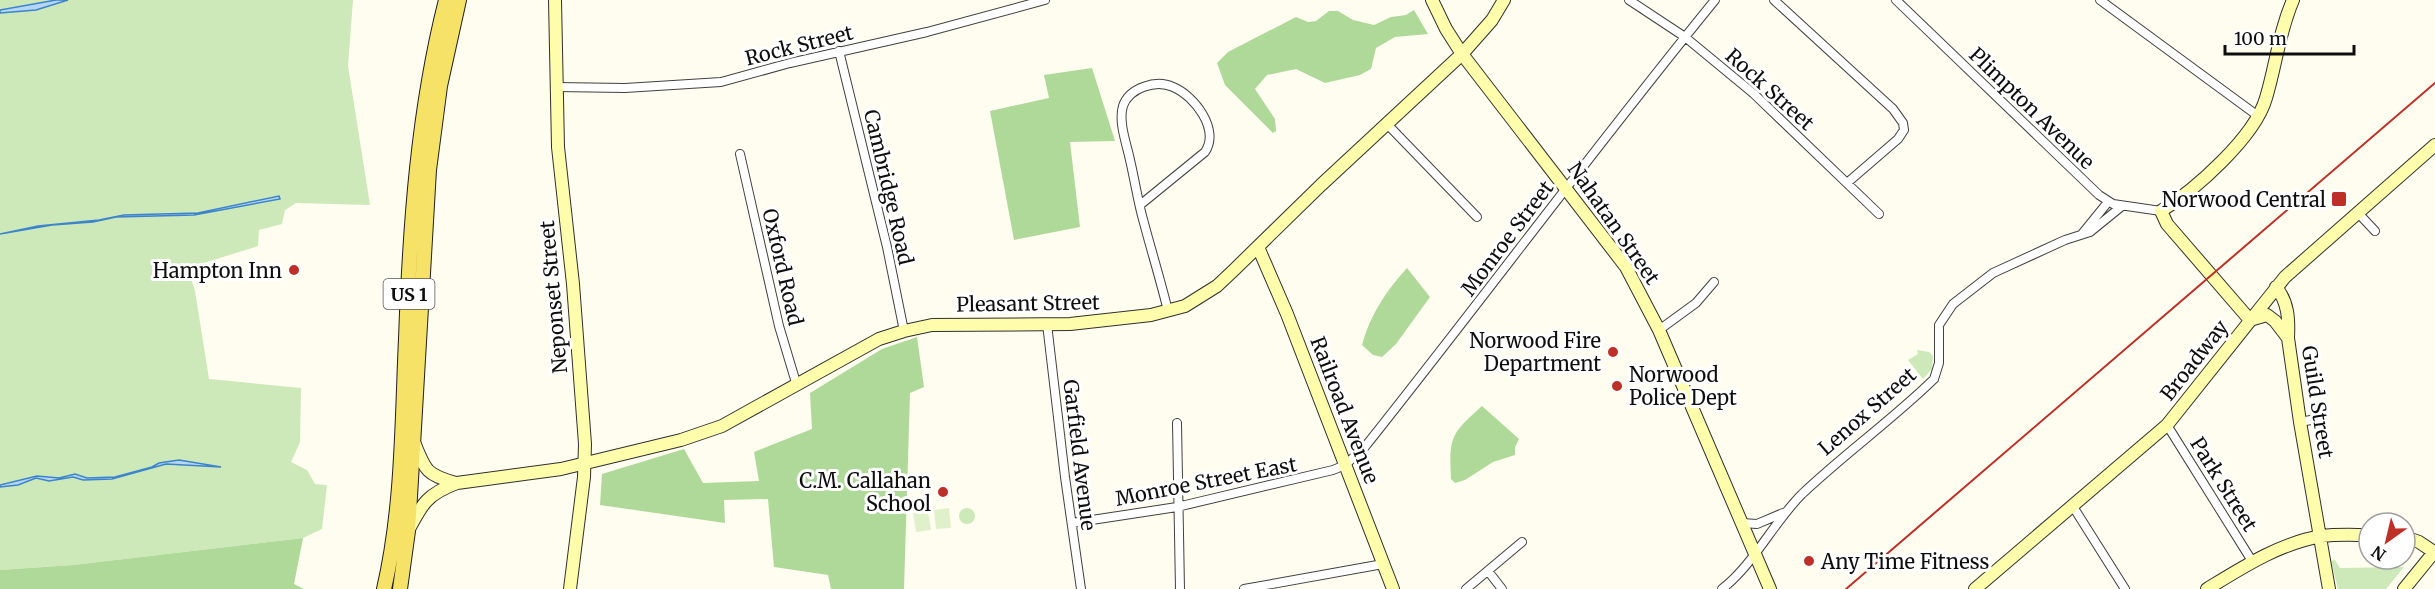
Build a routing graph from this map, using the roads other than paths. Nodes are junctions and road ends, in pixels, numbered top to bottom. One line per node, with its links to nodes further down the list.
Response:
1 (446, 0): 65 (main road, US 1)
2 (459, 0): 46 (main road, US 1)
3 (555, 0): 16 (street, Neponset Street)
4 (1045, 0): 14 (street, Rock Street)
5 (1431, 0): 15 (street, Nahatan Street)
6 (1504, 0): 15 (street, Pleasant Street)
7 (1629, 0): 13 (street, Rock Street)
8 (1715, 0): 13 (street, Monroe Street)
9 (1774, 0): 21 (street)
10 (1896, 0): 23 (street, Plimpton Avenue)
11 (2100, 0): 17 (street)
12 (2293, 0): 17 (street)
13 (1685, 37): 21 (street, Rock Street); 22 (street, Monroe Street)
14 (839, 51): 16 (street, Rock Street); 39 (street, Cambridge Road)
15 (1462, 54): 18 (street, Pleasant Street); 22 (street, Nahatan Street)
16 (556, 87): 47 (street, Neponset Street)
17 (2258, 116): 26 (street)
18 (1387, 124): 29 (street); 32 (street, Pleasant Street)
19 (2435, 145): 28 (street, Broadway)
20 (740, 154): 41 (street, Oxford Road)
21 (1847, 183): 27 (street, Rock Street)
22 (1566, 188): 38 (street, Nahatan Street); 48 (street, Monroe Street)
23 (2108, 201): 25 (street, Plimpton Avenue); 31 (street)
24 (1140, 205): 24 (street); 35 (street)
25 (2122, 206): 26 (street, Plimpton Avenue); 31 (street, Lenox Street)
26 (2161, 211): 36 (street)
27 (1879, 214)
28 (2358, 214): 30 (street); 34 (street, Broadway)
29 (1477, 217)
30 (2375, 231)
31 (2082, 234): 52 (street, Lenox Street)
32 (1258, 247): 35 (street, Pleasant Street); 48 (street, Railroad Avenue)
33 (1714, 282): 38 (street)
34 (2276, 287): 36 (street, Broadway); 40 (street)
35 (1168, 311): 37 (street, Pleasant Street)
36 (2250, 320): 40 (street, Guild Street); 45 (street, Broadway)
37 (1047, 324): 39 (street, Pleasant Street); 53 (street, Garfield Avenue)
38 (1659, 330): 54 (street, Nahatan Street)
39 (904, 331): 41 (street, Pleasant Street)
40 (2288, 338): 43 (street, Guild Street)
41 (797, 386): 47 (street, Pleasant Street)
42 (2322, 415): 43 (street)
43 (2300, 422): 57 (street, Guild Street)
44 (1177, 423): 51 (street)
45 (2167, 425): 50 (street, Broadway); 62 (street, Park Street)
46 (414, 442): 49 (street, Pleasant Street); 55 (main road, US 1)
47 (585, 462): 49 (street, Pleasant Street); 67 (street, Neponset Street)
48 (1345, 465): 51 (street, Monroe Street East); 63 (street, Railroad Avenue)
49 (457, 483): 55 (street, Pleasant Street)
50 (2072, 505): 76 (street, Broadway); 77 (street)
51 (1177, 507): 53 (street, Monroe Street East); 69 (street)
52 (1786, 512): 54 (street, Lenox Street); 60 (street, Lenox Street)
53 (1072, 523): 68 (street, Garfield Avenue)
54 (1742, 523): 60 (street, Nahatan Street)
55 (408, 531): 66 (main road, US 1)
56 (2357, 535): 57 (street)
57 (2319, 537): 62 (street); 79 (street, Guild Street)
58 (2417, 541): 61 (street)
59 (1521, 542): 64 (street)
60 (1754, 552): 74 (street, Lenox Street); 75 (street, Nahatan Street)
61 (2434, 552): 80 (street)
62 (2252, 561): 78 (street)
63 (1383, 564): 70 (street); 71 (street, Railroad Avenue)
64 (1488, 572): 72 (street); 73 (street)
65 (384, 589)
66 (400, 589)
67 (570, 589)
68 (1081, 589)
69 (1180, 589)
70 (1244, 589)
71 (1393, 589)
72 (1466, 589)
73 (1502, 589)
74 (1722, 589)
75 (1770, 589)
76 (1975, 589)
77 (2125, 589)
78 (2207, 589)
79 (2329, 589)
80 (2404, 589)

